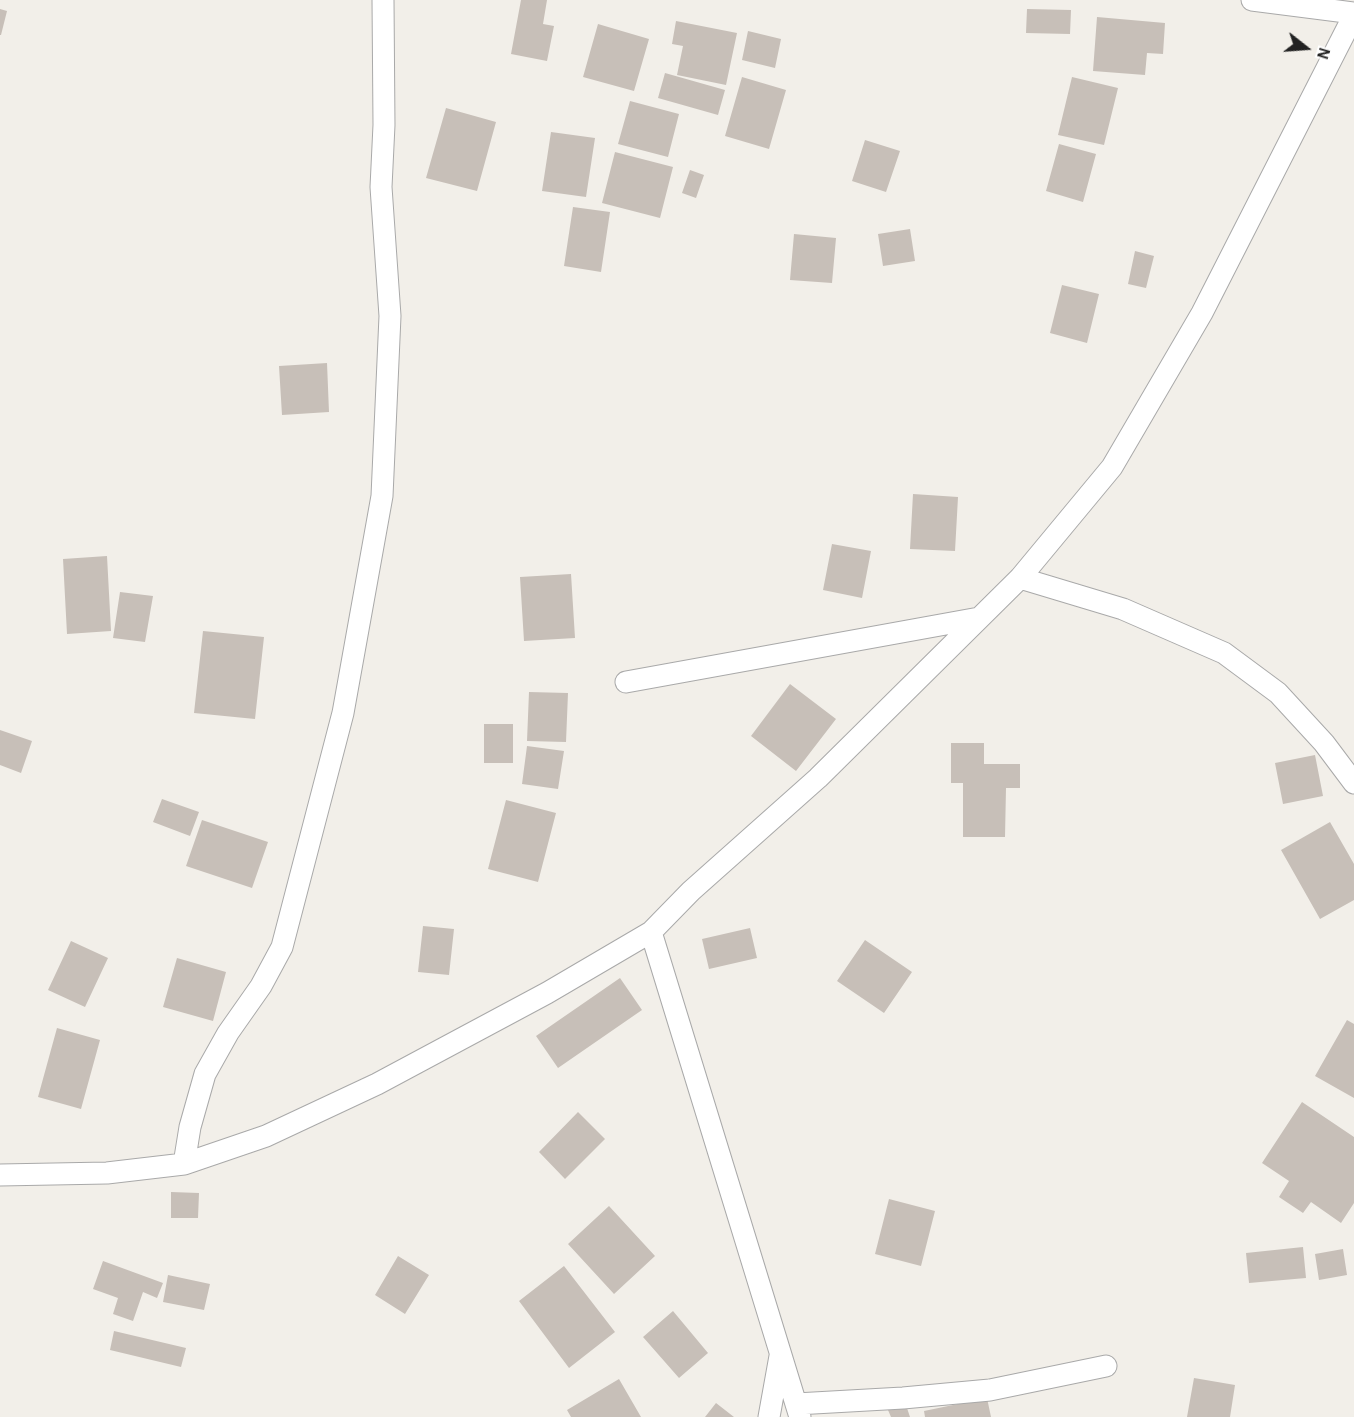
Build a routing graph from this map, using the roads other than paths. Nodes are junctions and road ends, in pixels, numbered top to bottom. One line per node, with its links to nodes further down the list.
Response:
1 (383, 0): 9 (street)
2 (1252, 0): 3 (street)
3 (1354, 14): 4 (street)
4 (1020, 578): 5 (street); 7 (street)
5 (979, 618): 6 (street); 8 (street)
6 (626, 682)
7 (1354, 783)
8 (651, 932): 9 (street); 11 (street)
9 (184, 1164): 10 (street)
10 (0, 1175)
11 (781, 1353): 13 (street); 14 (street)
12 (1106, 1366): 13 (street)
13 (798, 1410)
14 (769, 1417)

